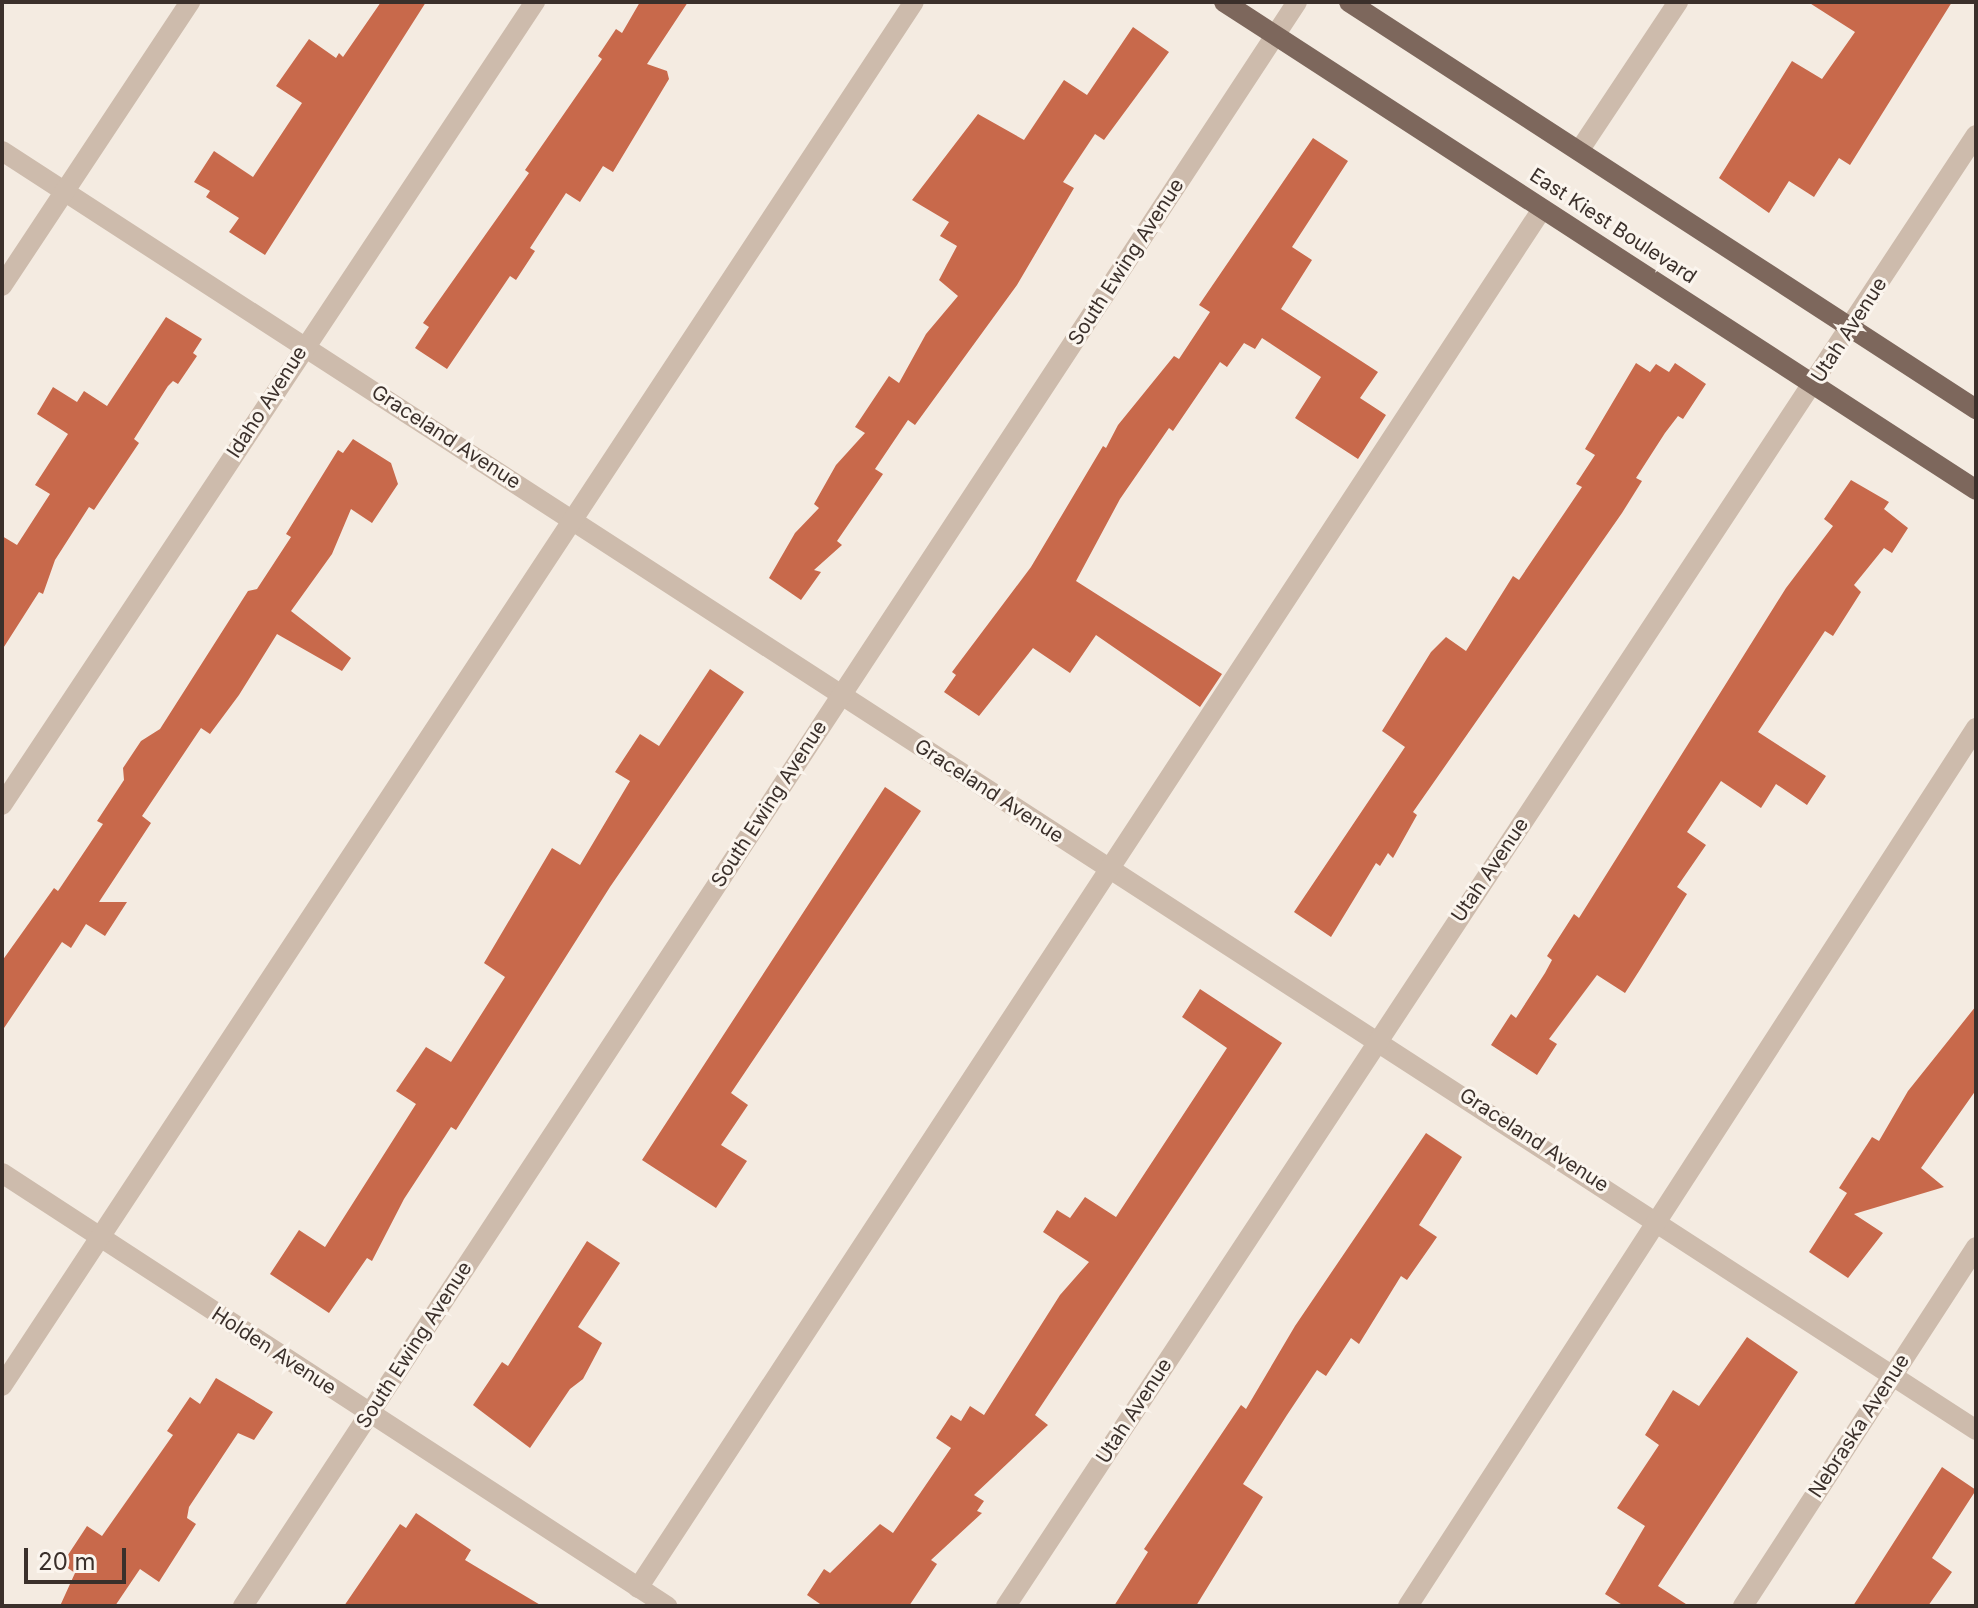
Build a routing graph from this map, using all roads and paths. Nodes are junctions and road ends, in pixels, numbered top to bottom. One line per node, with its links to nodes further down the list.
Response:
1 (190, 2): 12 (street)
2 (535, 2): 16 (street, Idaho Avenue)
3 (914, 2): 20 (street)
4 (1224, 2): 8 (main road, East Kiest Boulevard)
5 (1297, 2): 8 (street, South Ewing Avenue)
6 (1349, 2): 11 (main road)
7 (1678, 2): 11 (street)
8 (1275, 35): 13 (main road, East Kiest Boulevard); 21 (street, South Ewing Avenue)
9 (1976, 135): 15 (street, Utah Avenue)
10 (2, 151): 12 (street, Graceland Avenue)
11 (1579, 151): 15 (main road)
12 (64, 191): 14 (street); 16 (street, Graceland Avenue)
13 (1542, 209): 17 (main road, East Kiest Boulevard); 24 (street)
14 (2, 286)
15 (1850, 328): 17 (street, Utah Avenue); 18 (main road)
16 (305, 344): 20 (street, Graceland Avenue); 23 (street, Idaho Avenue)
17 (1813, 384): 19 (main road, East Kiest Boulevard); 25 (street, Utah Avenue)
18 (1976, 409)
19 (1976, 490)
20 (572, 520): 21 (street, Graceland Avenue); 28 (street)
21 (841, 695): 24 (street, Graceland Avenue); 32 (street, South Ewing Avenue)
22 (1976, 728): 27 (street)
23 (2, 805)
24 (1107, 867): 25 (street, Graceland Avenue); 34 (street)
25 (1377, 1038): 27 (street, Graceland Avenue); 37 (street, Utah Avenue)
26 (2, 1173): 28 (street, Holden Avenue)
27 (1657, 1220): 30 (street, Graceland Avenue); 38 (street)
28 (101, 1238): 31 (street); 32 (street, Holden Avenue)
29 (1976, 1247): 30 (street, Nebraska Avenue)
30 (1893, 1374): 33 (street, Graceland Avenue); 39 (street, Nebraska Avenue)
31 (2, 1386)
32 (370, 1413): 34 (street, Holden Avenue); 35 (street, South Ewing Avenue)
33 (1976, 1430)
34 (638, 1588): 36 (street, Holden Avenue)
35 (243, 1606)
36 (667, 1606)
37 (1006, 1606)
38 (1408, 1606)
39 (1743, 1606)

